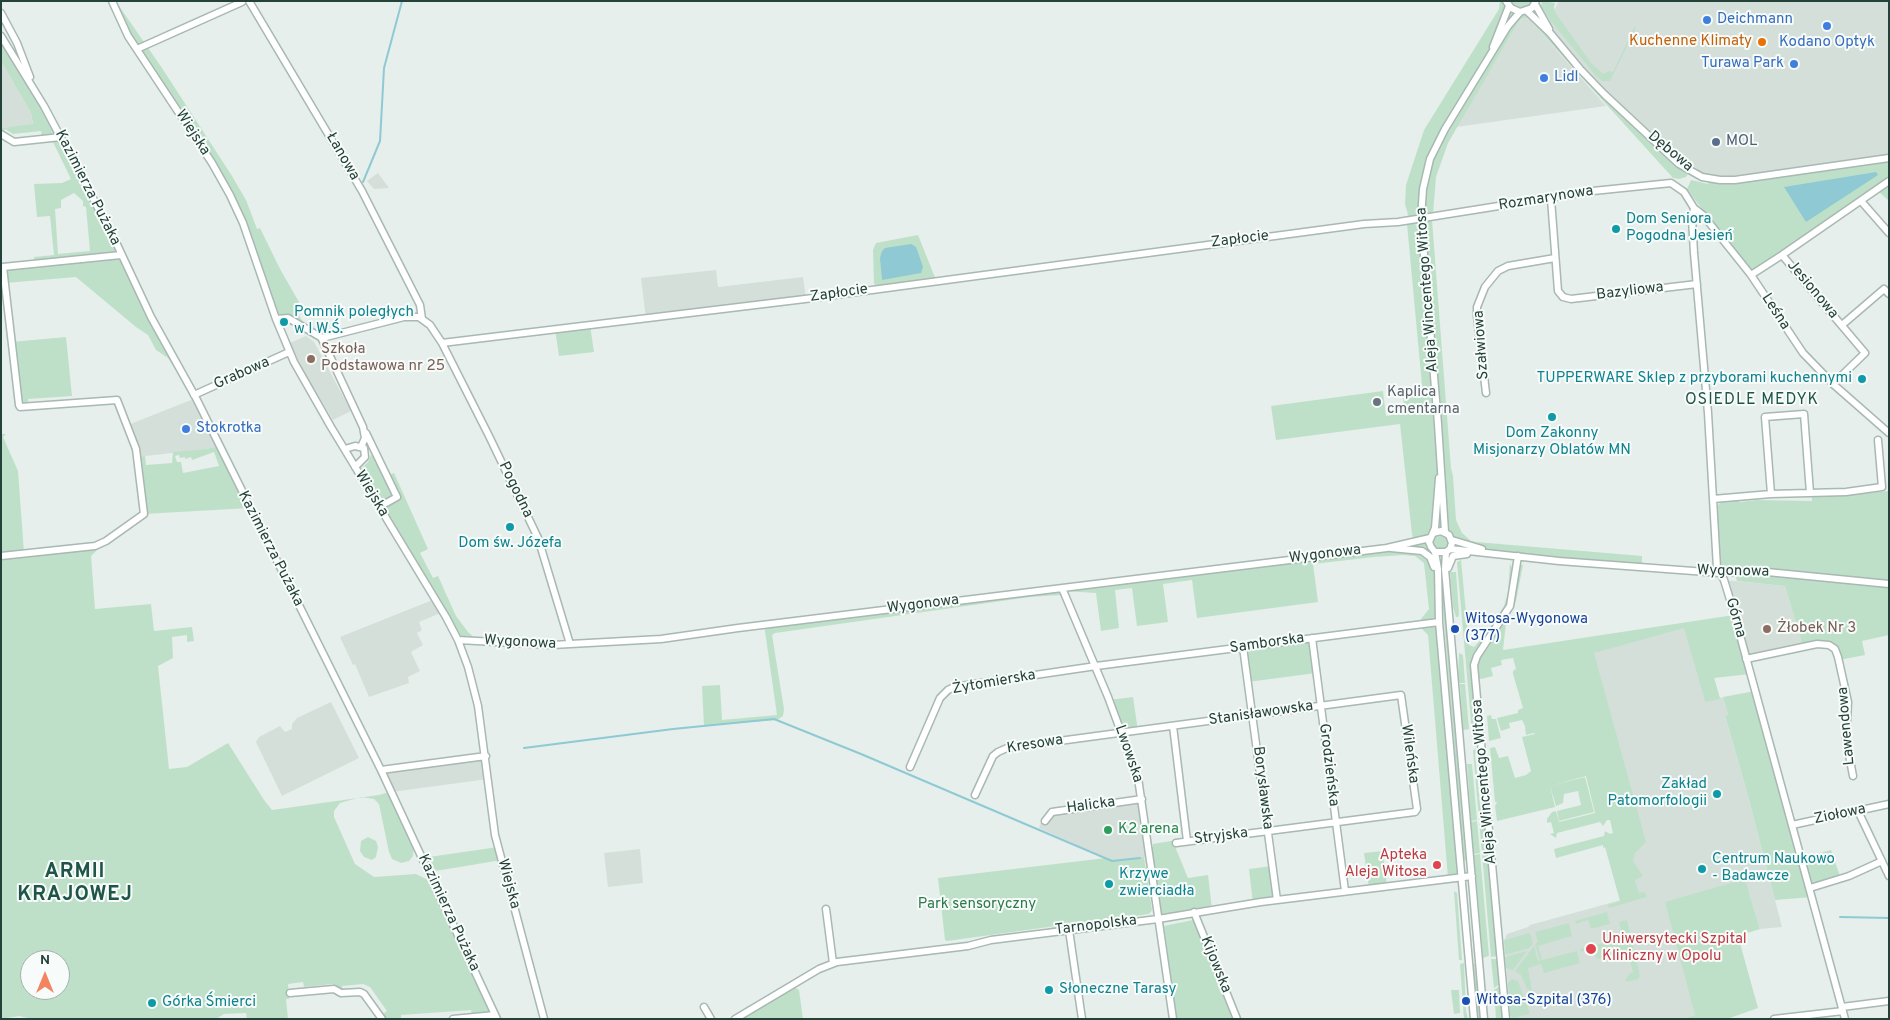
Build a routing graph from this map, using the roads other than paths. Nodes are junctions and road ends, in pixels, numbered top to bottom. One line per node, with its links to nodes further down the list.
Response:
1 (112, 1): 10 (street, Wiejska)
2 (249, 1): 30 (street, Łanowa)
3 (242, 2): 10 (street)
4 (1536, 3): 6 (street, Aleja Wincentego Witosa); 8 (street, Dębowa)
5 (1508, 4): 6 (street, Dębowa); 11 (street, Aleja Wincentego Witosa)
6 (1524, 12): 8 (street, Dębowa); 11 (street, Aleja Wincentego Witosa)
7 (1, 14): 12 (street, Kazimierza Pużaka)
8 (1550, 32): 15 (street, Dębowa)
9 (1, 36): 12 (street, Kazimierza Pużaka)
10 (136, 48): 29 (street, Wiejska)
11 (1492, 51): 21 (street, Aleja Wincentego Witosa)
12 (33, 85): 14 (street, Kazimierza Pużaka)
13 (1, 134): 14 (street)
14 (61, 137): 23 (street, Kazimierza Pużaka)
15 (1889, 158)
16 (1889, 181): 19 (street)
17 (1671, 183): 18 (street, Rozmarynowa); 20 (street, Leśna)
18 (1550, 199): 21 (street, Rozmarynowa); 25 (street)
19 (1861, 201): 22 (street); 24 (street)
20 (1694, 208): 26 (street, Leśna); 27 (street, Górna)
21 (1421, 218): 33 (street, Zapłocie); 44 (street, Aleja Wincentego Witosa)
22 (1889, 233)
23 (122, 254): 37 (street, Kazimierza Pużaka); 58 (street)
24 (1782, 255): 26 (street); 31 (street, Jesionowa)
25 (1555, 258): 27 (street, Bazyliowa); 36 (street, Szałwiowa)
26 (1751, 275): 35 (street, Leśna)
27 (1697, 284): 49 (street, Górna)
28 (1889, 294): 31 (street, Jesionowa)
29 (276, 319): 32 (street); 34 (street, Wiejska)
30 (422, 319): 32 (street); 33 (street)
31 (1842, 324): 35 (street, Jesionowa)
32 (321, 338): 38 (street)
33 (442, 343): 68 (street, Pogodna)
34 (290, 352): 37 (street, Grabowa); 42 (street, Wiejska)
35 (1833, 384): 39 (street, Leśna)
36 (1486, 393)
37 (194, 395): 79 (street, Kazimierza Pużaka)
38 (363, 427): 41 (street); 45 (street)
39 (1889, 433)
40 (1878, 440): 47 (street)
41 (361, 447): 42 (street); 43 (street)
42 (345, 449): 46 (street, Wiejska)
43 (366, 454): 45 (street); 46 (street)
44 (1440, 456): 51 (street, Aleja Wincentego Witosa); 52 (street, Aleja Wincentego Witosa)
45 (378, 459): 50 (street)
46 (356, 467): 50 (street, Wiejska)
47 (1810, 493): 48 (street); 48 (street)
48 (1771, 494): 49 (street)
49 (1713, 499): 60 (street, Górna)
50 (379, 506): 67 (street, Wiejska)
51 (1445, 532): 52 (street); 53 (street)
52 (1432, 536): 54 (street, Wygonowa); 55 (street)
53 (1452, 540): 56 (street); 59 (street, Wygonowa)
54 (1387, 548): 55 (street, Wygonowa); 61 (street); 64 (street, Wygonowa)
55 (1434, 550): 56 (street); 61 (street)
56 (1448, 550): 57 (street, Wygonowa); 62 (street, Aleja Wincentego Witosa)
57 (1492, 554): 59 (street, Wygonowa); 62 (street)
58 (1, 556)
59 (1518, 556): 60 (street, Wygonowa); 119 (street, Aleja Wincentego Witosa)
60 (1720, 573): 63 (street, Wygonowa); 70 (street, Górna)
61 (1437, 578): 65 (street)
62 (1446, 579): 93 (street, Aleja Wincentego Witosa)
63 (1889, 584)
64 (1062, 588): 68 (street, Wygonowa); 71 (street, Lwowska)
65 (1439, 622): 66 (street, Samborska); 95 (street)
66 (1312, 638): 69 (street, Samborska); 73 (street, Grodzieńska)
67 (458, 640): 68 (street, Wygonowa); 77 (street, Wiejska)
68 (570, 644)
69 (1243, 647): 71 (street, Samborska); 74 (street, Borysławska)
70 (1746, 659): 80 (street, Lawendowa); 88 (street, Górna)
71 (1096, 666): 76 (street, Lwowska); 78 (street, Żytomierska)
72 (1401, 695): 73 (street, Stanisławowska); 85 (street, Wileńska)
73 (1321, 706): 74 (street, Stanisławowska); 87 (street, Grodzieńska)
74 (1253, 716): 75 (street, Stanisławowska); 89 (street, Borysławska)
75 (1173, 726): 76 (street, Stanisławowska); 90 (street)
76 (1122, 733): 81 (street, Kresowa); 82 (street, Lwowska)
77 (486, 756): 79 (street); 111 (street, Wiejska)
78 (910, 766)
79 (380, 770): 108 (street, Kazimierza Pużaka)
80 (1852, 776)
81 (975, 795)
82 (1142, 799): 86 (street, Halicka); 101 (street, Lwowska)
83 (1889, 804): 84 (street, Ziołowa)
84 (1858, 811): 88 (street, Ziołowa); 92 (street)
85 (1415, 812): 87 (street, Stryjska)
86 (1046, 821)
87 (1336, 822): 89 (street, Stryjska); 97 (street, Grodzieńska)
88 (1792, 825): 96 (street, Górna)
89 (1268, 831): 90 (street, Stryjska); 98 (street, Borysławska)
90 (1187, 841): 91 (street, Stryjska)
91 (1176, 843)
92 (1882, 861): 94 (street); 96 (street)
93 (1472, 876): 95 (street, Tarnopolska); 118 (street, Aleja Wincentego Witosa)
94 (1889, 876)
95 (1461, 877): 97 (street, Tarnopolska); 117 (street)
96 (1810, 888): 107 (street, Górna)
97 (1345, 891): 98 (street, Tarnopolska)
98 (1277, 900): 100 (street, Tarnopolska)
99 (826, 909): 103 (street)
100 (1194, 912): 101 (street, Tarnopolska); 116 (street, Kijowska)
101 (1158, 919): 102 (street, Tarnopolska); 115 (street, Lwowska)
102 (1070, 930): 103 (street, Tarnopolska); 114 (street)
103 (833, 963): 113 (street, Tarnopolska)
104 (290, 993): 109 (street)
105 (1889, 1001): 107 (street)
106 (704, 1007): 112 (street)
107 (1842, 1009): 120 (street); 121 (street, Górna)
108 (496, 1017): 110 (street)
109 (382, 1019)
110 (453, 1019)
111 (544, 1019)
112 (711, 1019)
113 (735, 1019)
114 (1082, 1019)
115 (1173, 1019)
116 (1237, 1019)
117 (1474, 1019)
118 (1484, 1019)
119 (1506, 1019)
120 (1774, 1019)
121 (1845, 1019)

